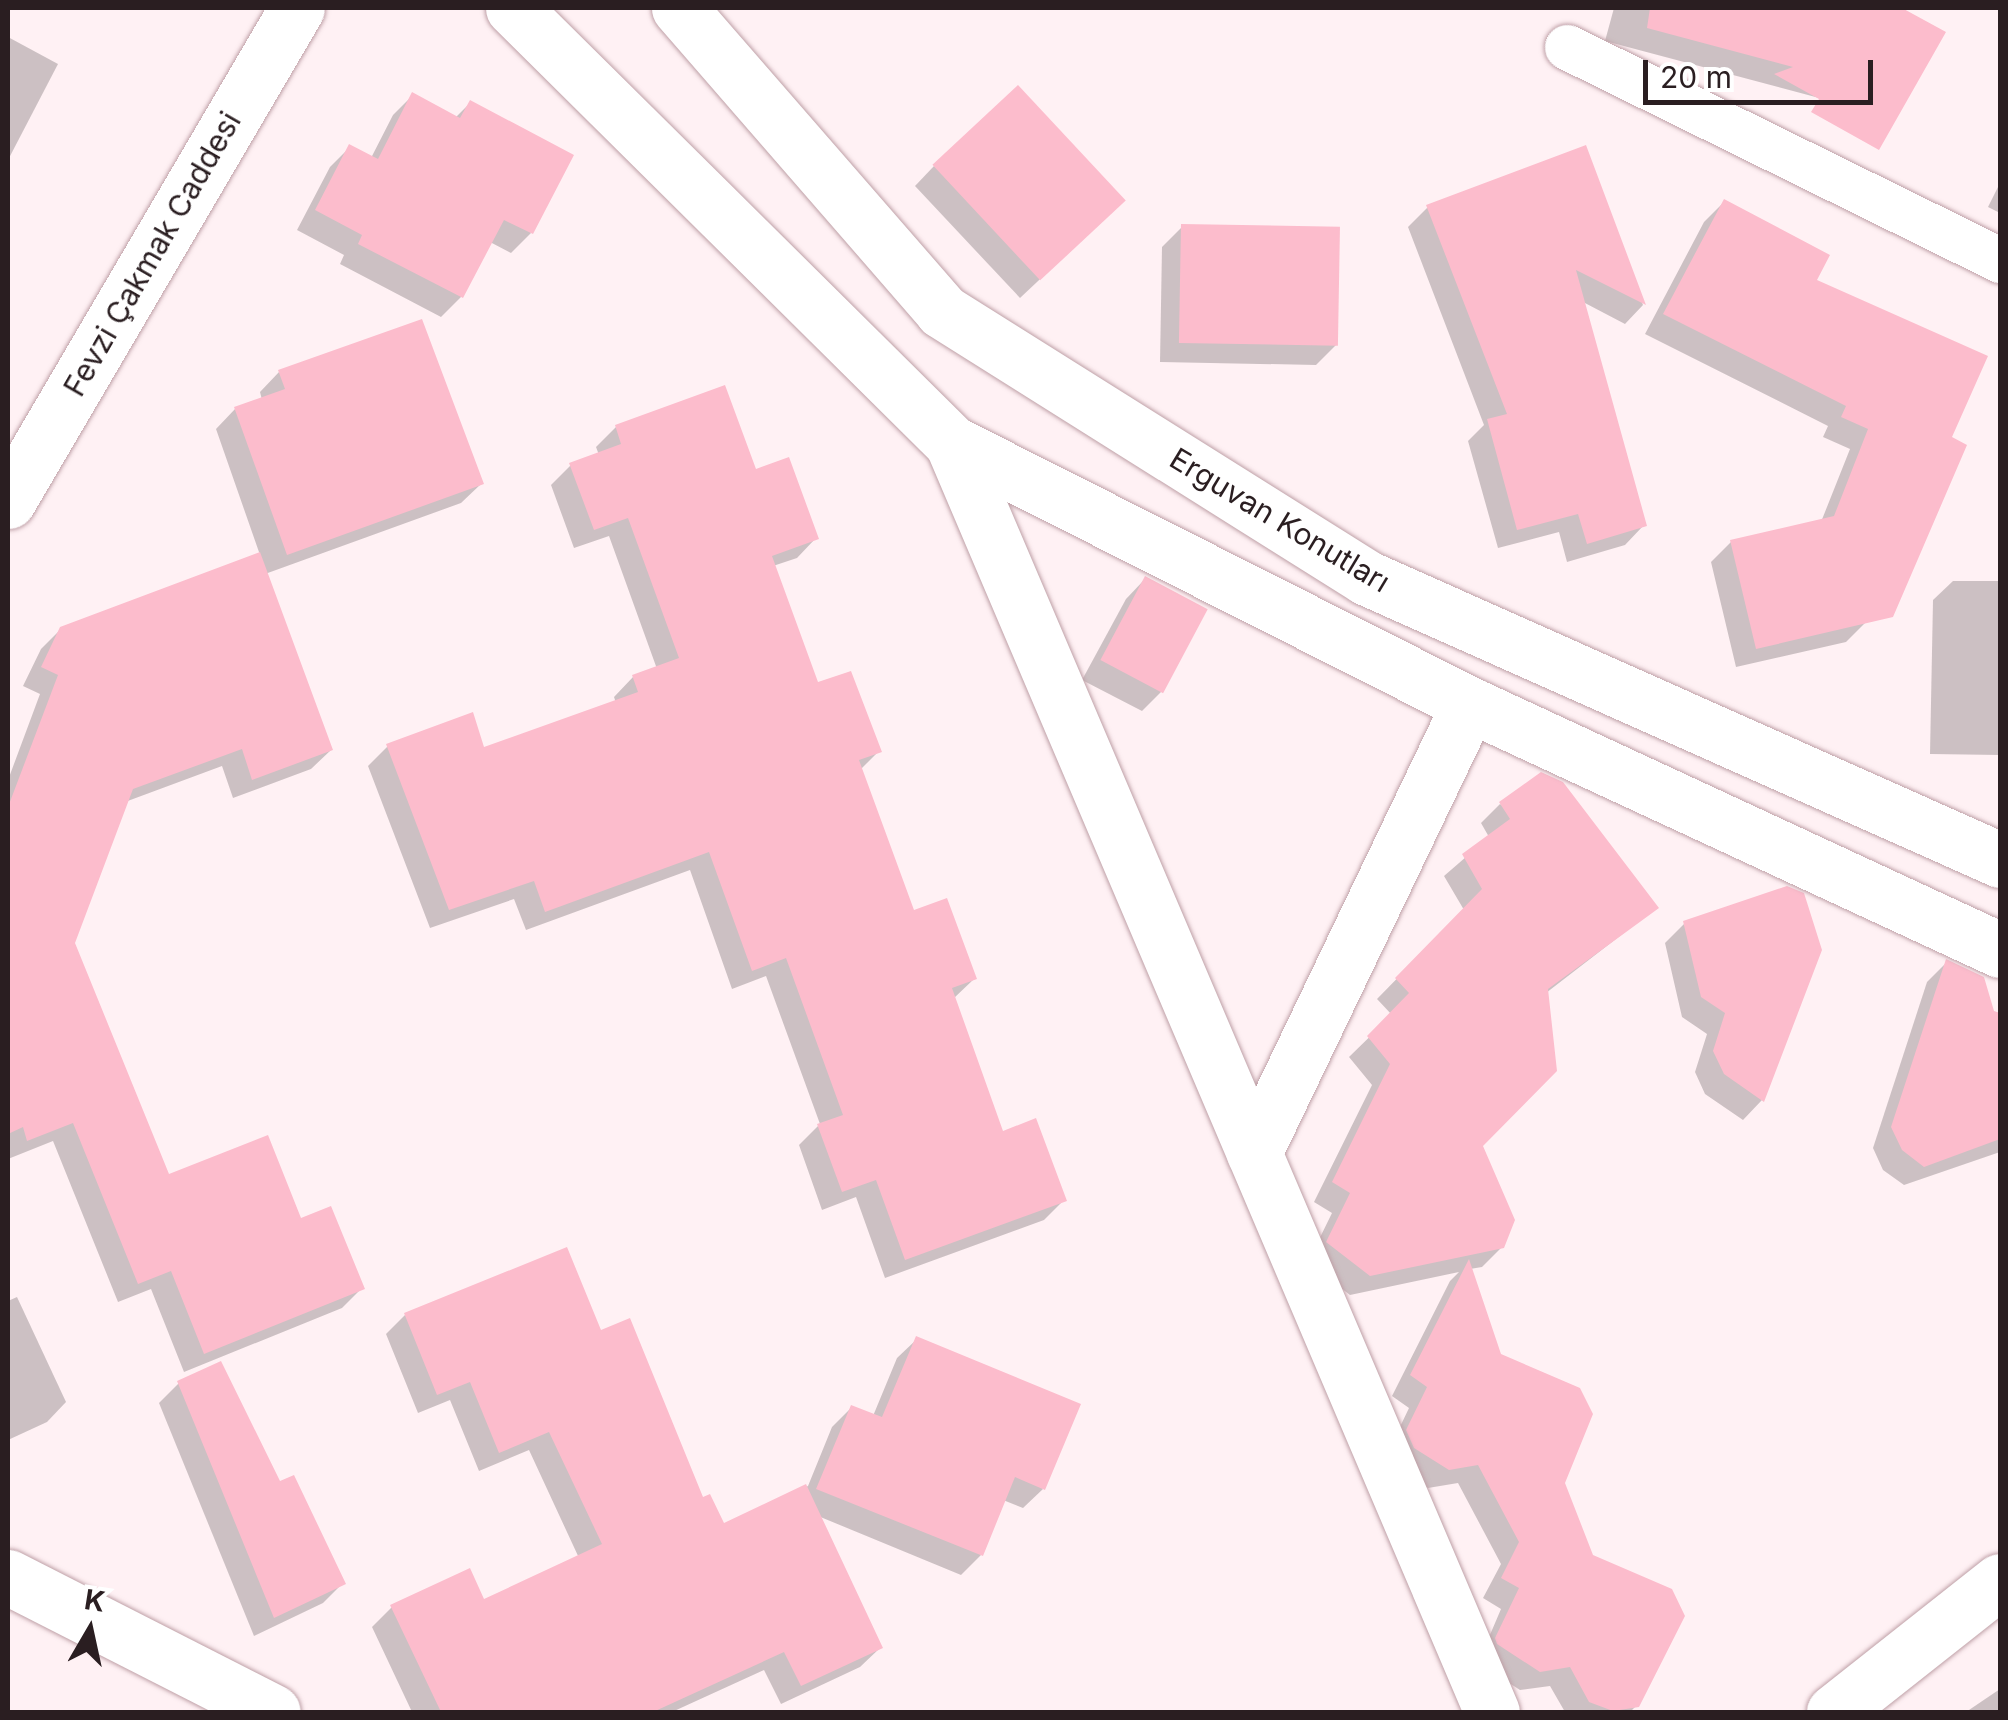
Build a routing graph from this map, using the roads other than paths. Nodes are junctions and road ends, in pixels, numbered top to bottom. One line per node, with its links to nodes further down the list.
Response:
1 (297, 8): 7 (street, Fevzi Çakmak Caddesi)
2 (513, 8): 6 (street)
3 (680, 8): 9 (street, Erguvan Konutları)
4 (1567, 47): 5 (lane)
5 (2000, 260)
6 (952, 443): 8 (street); 11 (street)
7 (8, 502)
8 (1469, 704): 10 (street); 11 (street)
9 (2000, 860)
10 (2000, 950)
11 (1254, 1152): 15 (street)
12 (8, 1577): 14 (street)
13 (2000, 1580): 16 (street)
14 (273, 1712)
15 (1492, 1712)
16 (1834, 1712)

